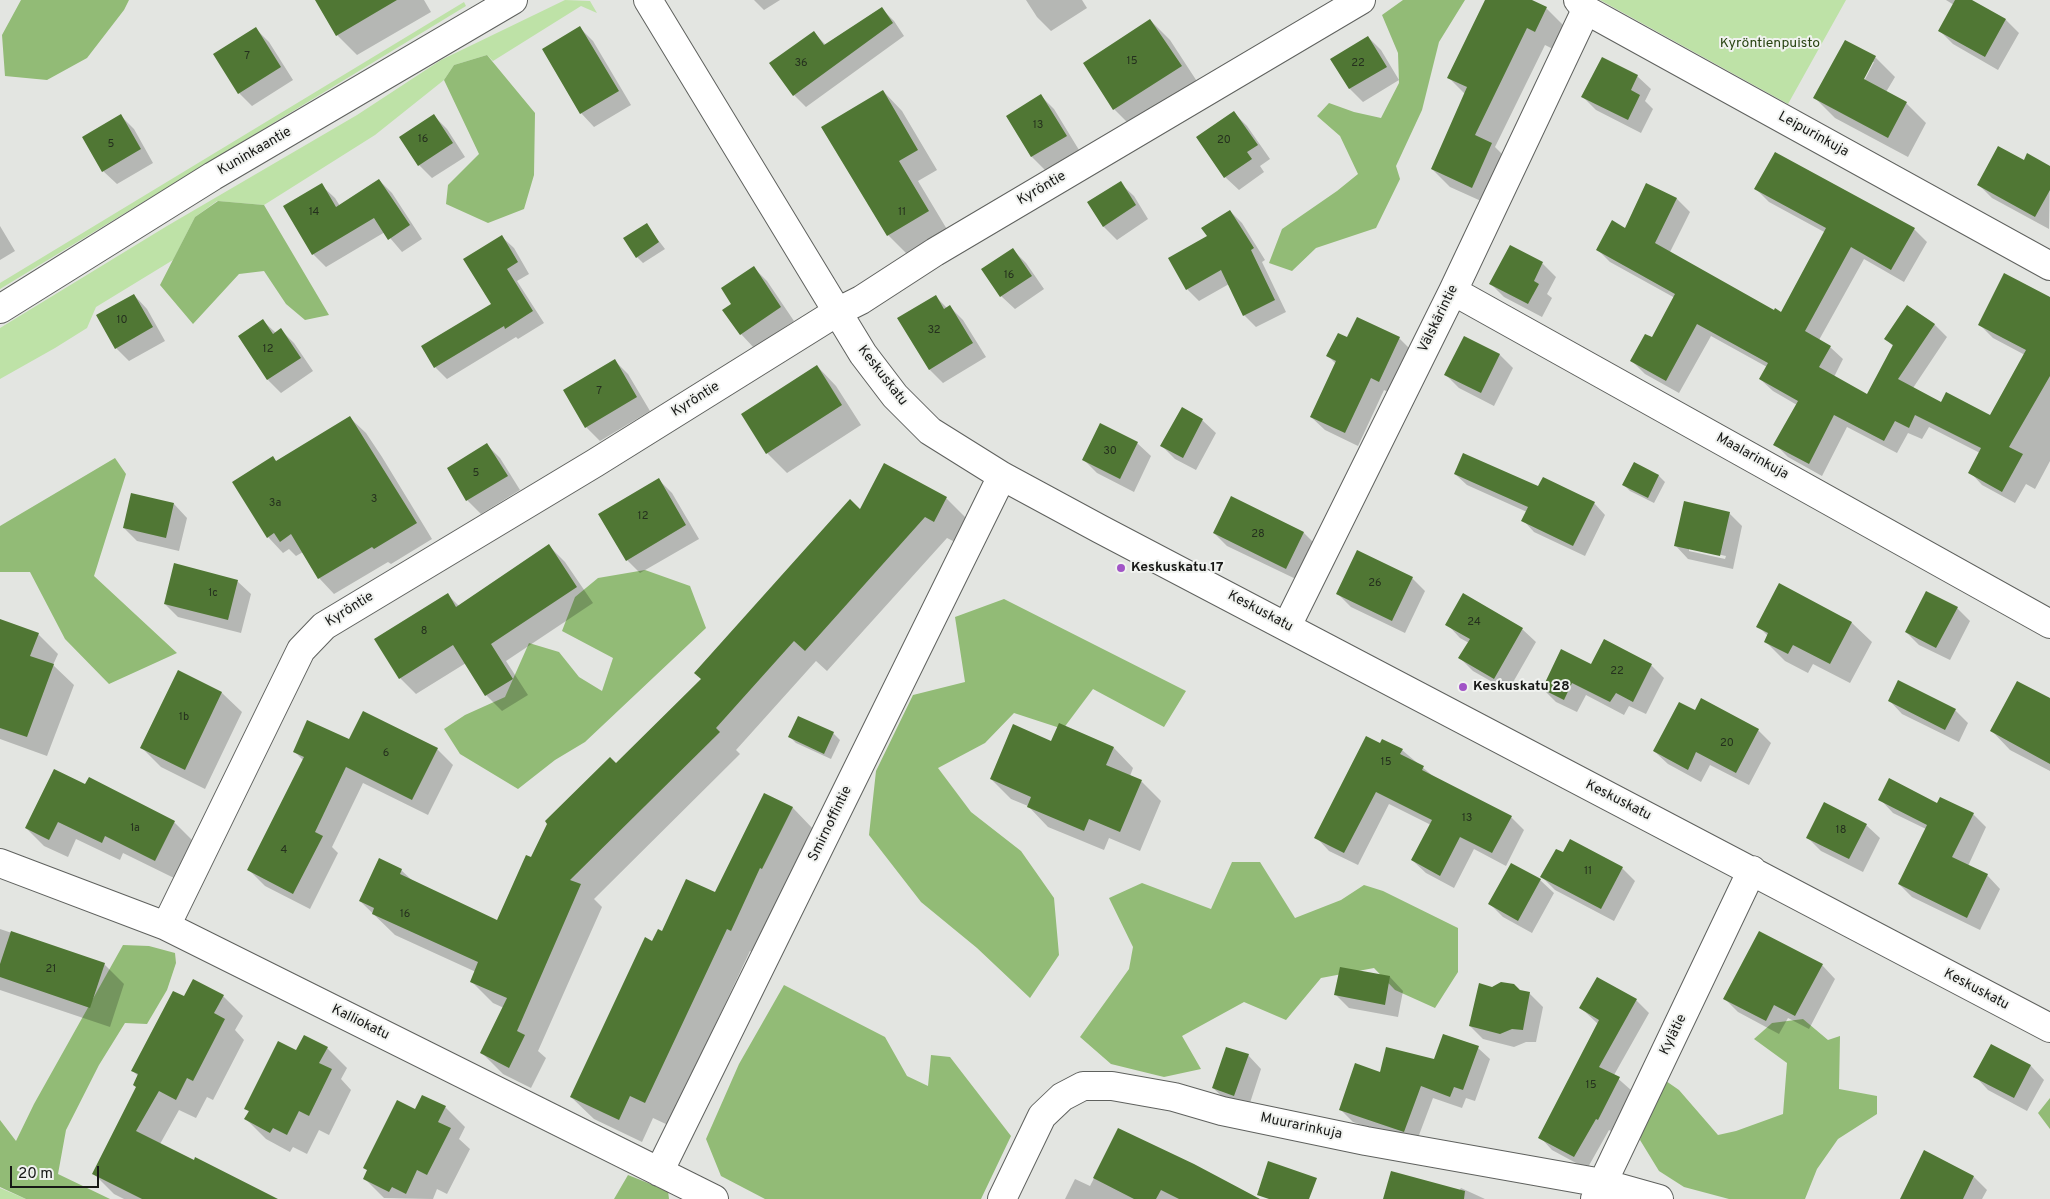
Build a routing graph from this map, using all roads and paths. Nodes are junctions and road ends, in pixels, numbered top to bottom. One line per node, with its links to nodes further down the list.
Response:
1 (513, 0): 7 (street, Kuninkaantie)
2 (648, 0): 8 (street, Keskuskatu)
3 (1361, 0): 8 (street, Kyröntie)
4 (1582, 5): 5 (street, Leipurinkuja); 6 (street, Välskärintie)
5 (2050, 266)
6 (1453, 291): 10 (street, Maalarinkuja); 11 (street, Välskärintie)
7 (0, 309)
8 (837, 312): 9 (street, Keskuskatu); 14 (street, Kyröntie)
9 (1002, 476): 11 (street, Keskuskatu); 16 (street, Smirnoffintie)
10 (2050, 624)
11 (1287, 626): 13 (street, Keskuskatu)
12 (0, 862): 14 (street, Kalliokatu)
13 (1752, 870): 15 (street, Keskuskatu); 17 (street, Kylätie)
14 (166, 926): 16 (street, Kalliokatu)
15 (2050, 1028)
16 (659, 1172): 18 (street, Kalliokatu)
17 (1598, 1191): 19 (street, Muurarinkuja); 20 (street, Muurarinkuja)
18 (714, 1199)
19 (1002, 1199)
20 (1659, 1199)

